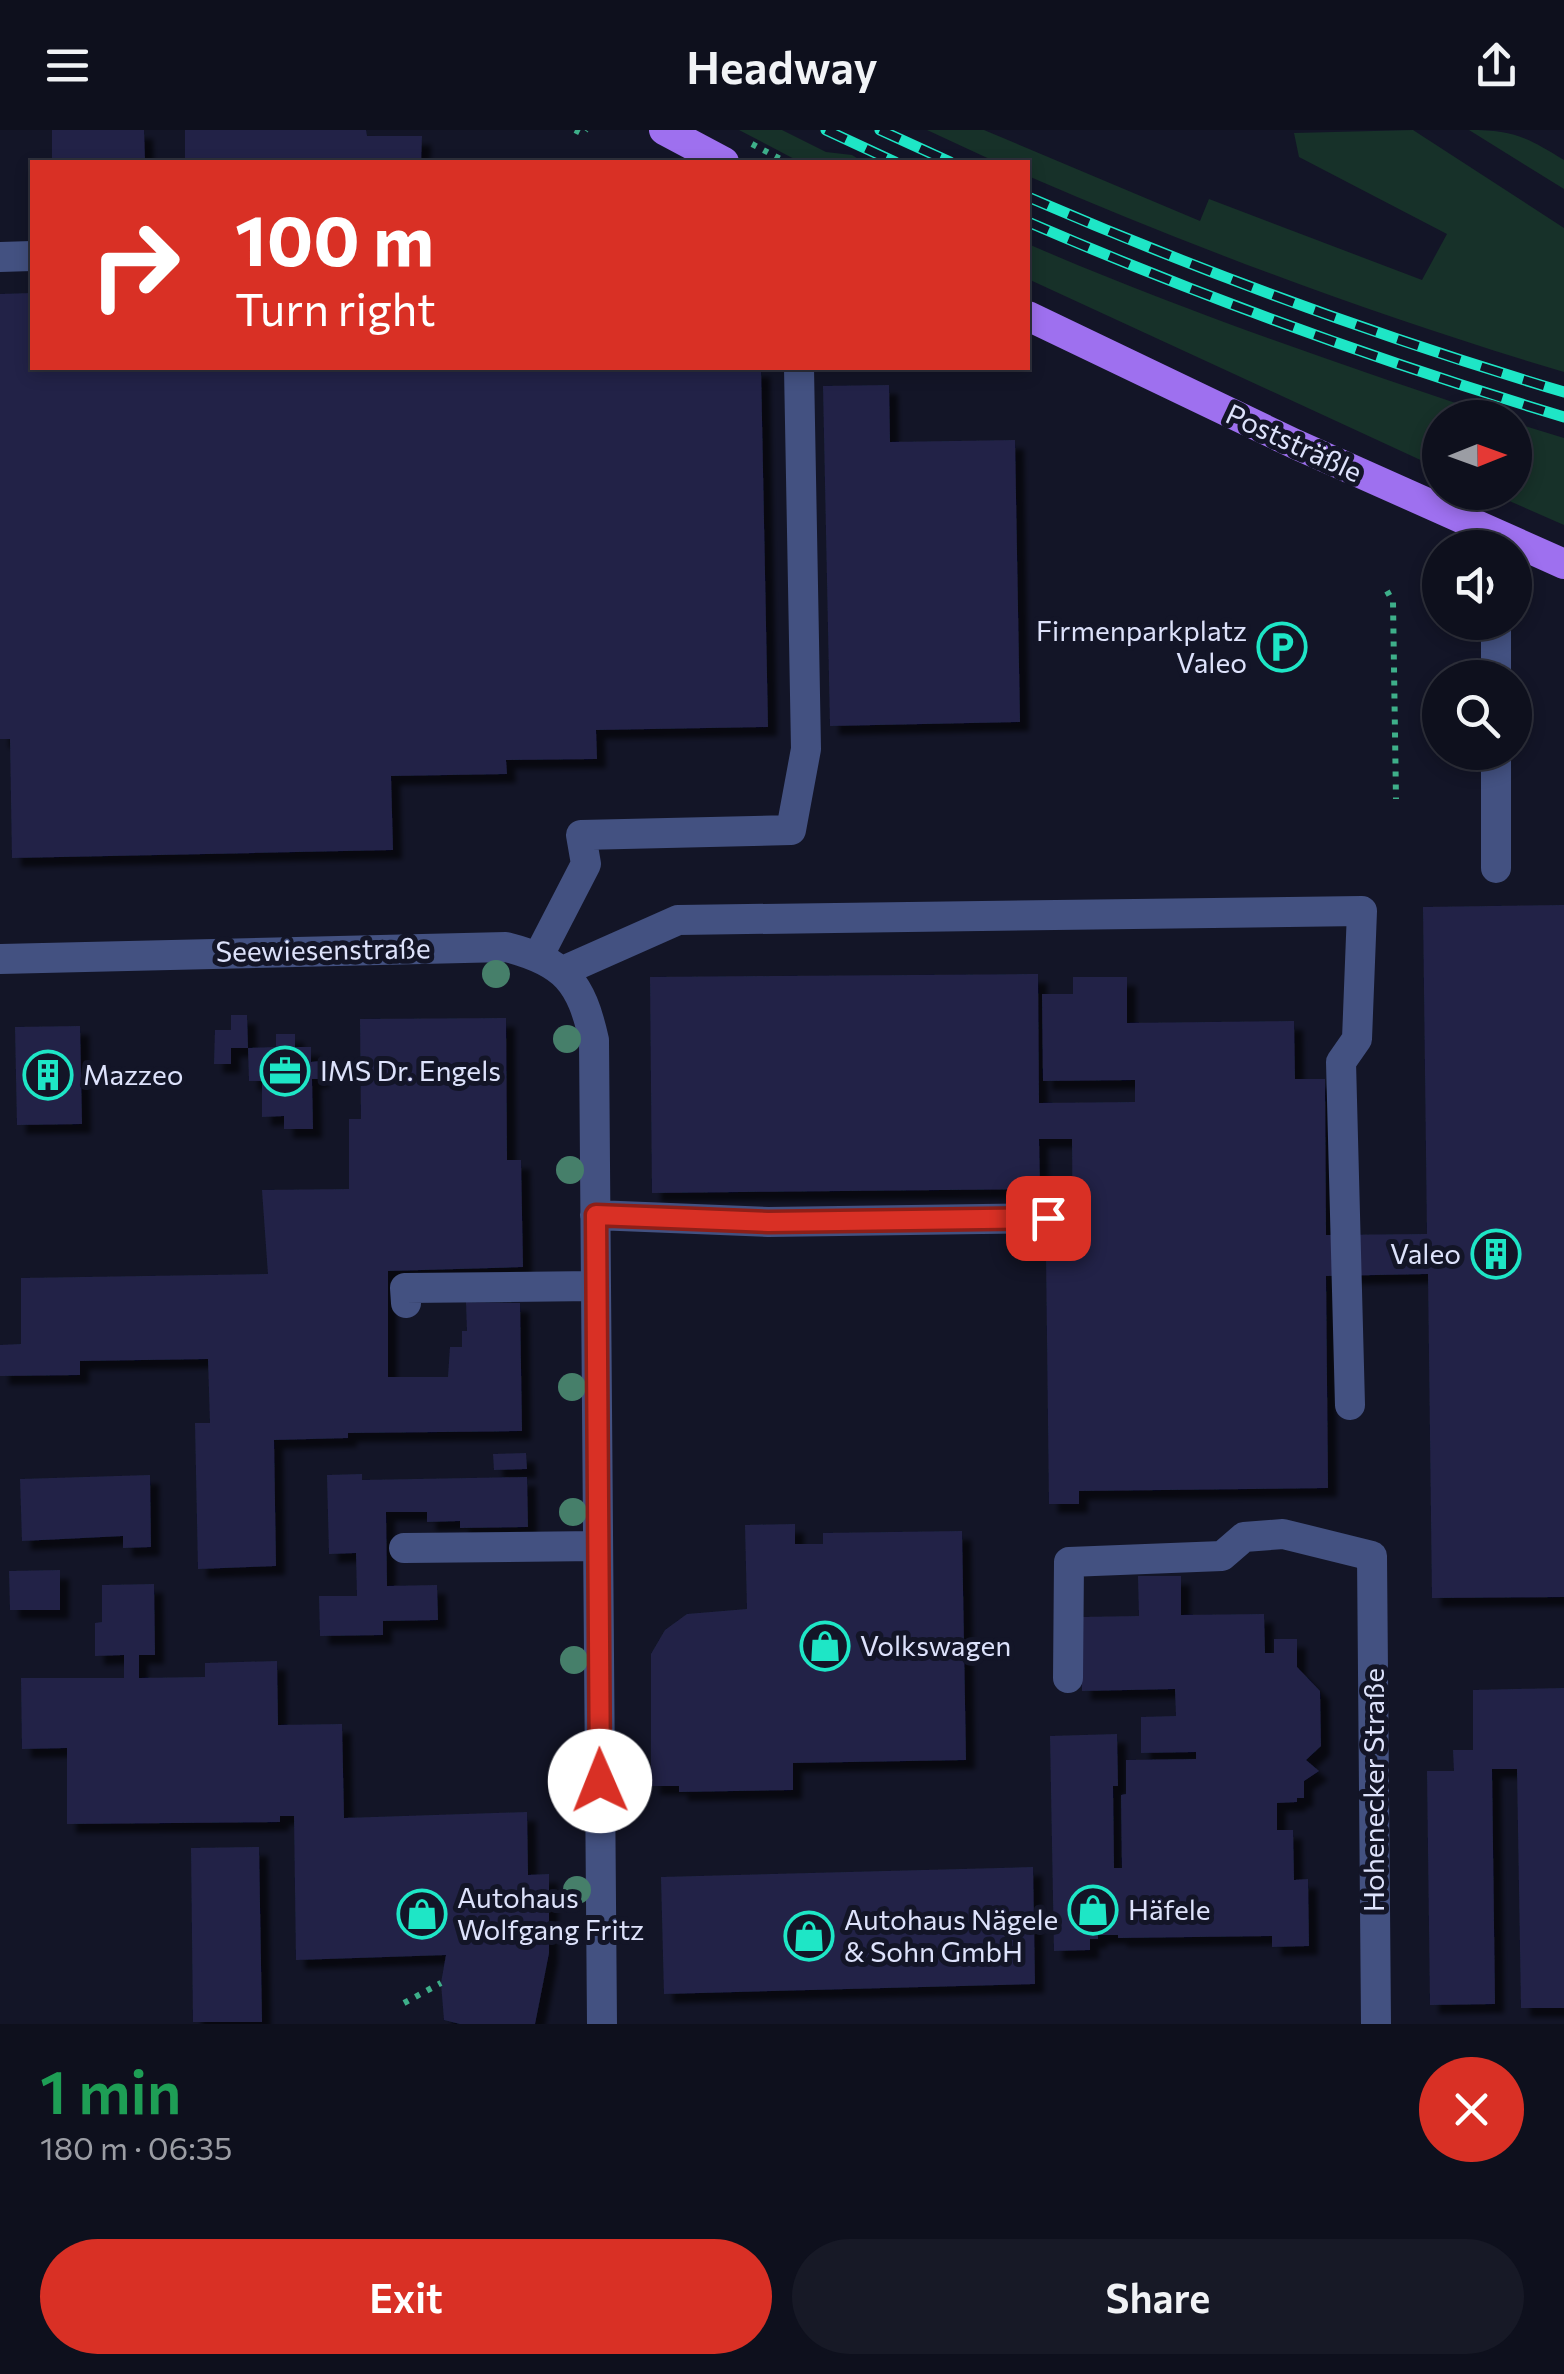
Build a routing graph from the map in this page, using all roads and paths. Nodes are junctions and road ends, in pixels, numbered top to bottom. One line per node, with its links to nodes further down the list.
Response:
1 (575, 130): 2 (path)
2 (586, 130)
3 (664, 130): 4 (main road)
4 (720, 160)
5 (30, 256): 6 (street)
6 (0, 257)
7 (1030, 317): 9 (main road, Poststräßle)
8 (800, 370): 17 (street)
9 (1473, 530)
10 (1532, 553): 11 (main road, Poststräßle)
11 (1564, 564)
12 (1387, 591): 14 (path)
13 (1496, 770): 15 (street)
14 (1396, 799)
15 (1496, 868)
16 (0, 959): 17 (street, Seewiesenstraße)
17 (551, 963): 18 (street); 22 (street)
18 (596, 1215): 19 (street); 20 (street)
19 (1048, 1218)
20 (596, 1286): 21 (street); 23 (street)
21 (406, 1303)
22 (1350, 1405)
23 (598, 1546): 24 (street); 28 (street)
24 (404, 1548)
25 (1068, 1678): 29 (street, Hohenecker Straße)
26 (441, 1983): 27 (path)
27 (404, 2004)
28 (602, 2024)
29 (1376, 2024)

